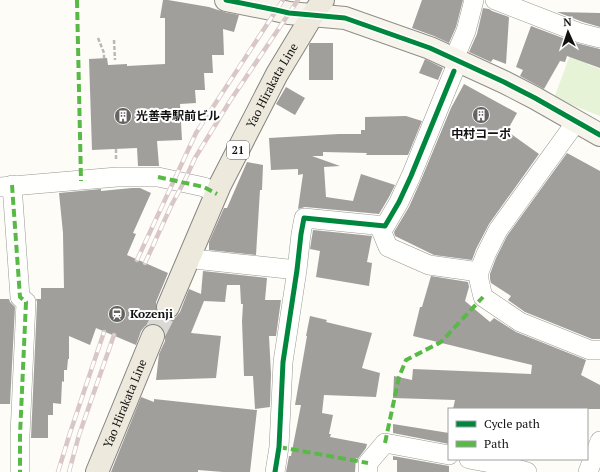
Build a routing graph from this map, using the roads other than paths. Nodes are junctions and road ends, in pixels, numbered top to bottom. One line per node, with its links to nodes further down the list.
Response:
1 (226, 0): 4 (street)
2 (474, 0): 6 (street)
3 (495, 0): 5 (street)
4 (317, 8): 6 (street); 10 (main road, Yao Hirakata Line / 21)
5 (600, 38)
6 (454, 65): 7 (street); 11 (street)
7 (576, 122): 8 (street); 14 (street)
8 (600, 135)
9 (6, 186): 10 (street); 21 (street)
10 (217, 194): 12 (main road, Yao Hirakata Line / 21)
11 (379, 225): 13 (street); 14 (street)
12 (190, 258): 13 (street); 15 (main road, Yao Hirakata Line / 21)
13 (297, 270): 23 (street)
14 (479, 272): 17 (street)
15 (168, 307)
16 (153, 336): 22 (main road, Yao Hirakata Line)
17 (600, 350)
18 (600, 441): 26 (street)
19 (448, 455): 24 (street)
20 (475, 460): 25 (street)
21 (20, 472)
22 (97, 472)
23 (275, 472)
24 (368, 472)
25 (527, 472)
26 (588, 472)

